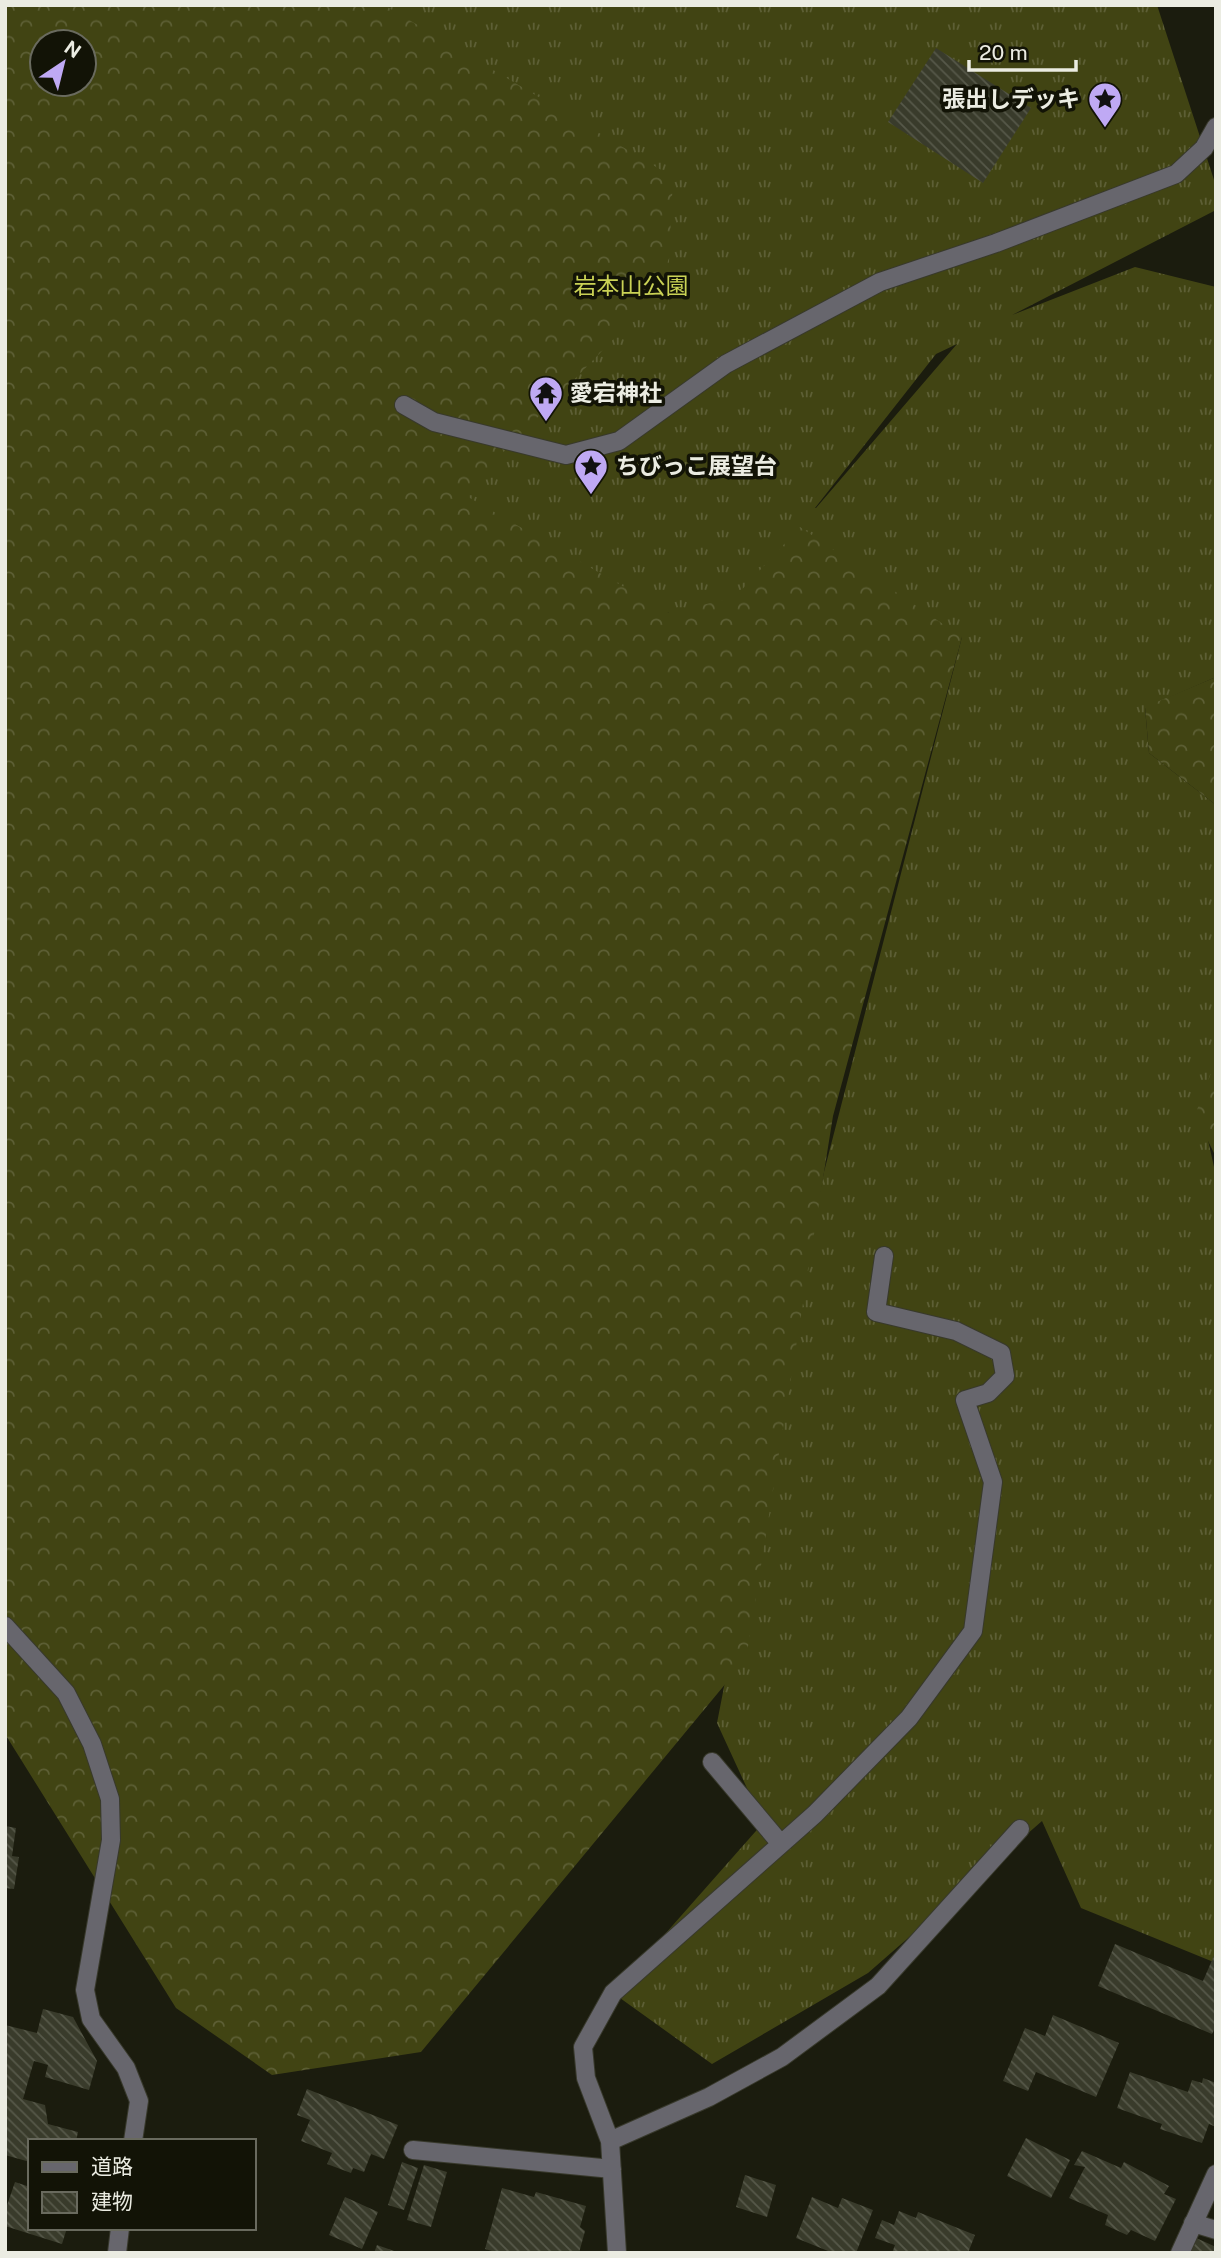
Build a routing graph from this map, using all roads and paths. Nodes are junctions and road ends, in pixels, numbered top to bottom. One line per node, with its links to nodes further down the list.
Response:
1 (1216, 127): 2 (street)
2 (404, 405)
3 (884, 1256): 7 (street)
4 (5, 1626): 8 (street)
5 (712, 1762): 7 (street)
6 (1020, 1829): 9 (street)
7 (781, 1844): 9 (street)
8 (133, 2139)
9 (610, 2141): 11 (street)
10 (414, 2150): 11 (street)
11 (612, 2169): 17 (street)
12 (1216, 2174): 13 (street)
13 (1194, 2223): 15 (street); 18 (street)
14 (120, 2230): 16 (street)
15 (1216, 2230)
16 (117, 2253)
17 (617, 2253)
18 (1180, 2253)

